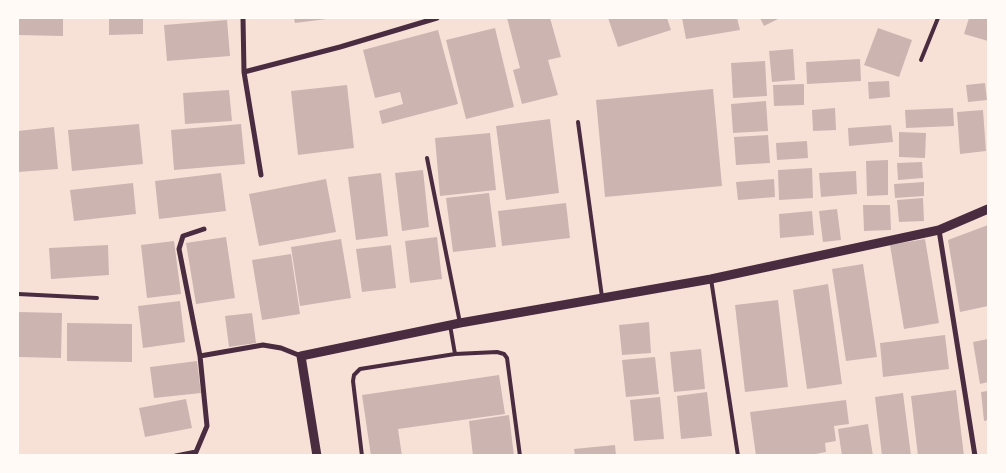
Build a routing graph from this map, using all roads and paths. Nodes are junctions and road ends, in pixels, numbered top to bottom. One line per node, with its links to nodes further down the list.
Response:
1 (243, 18): 5 (street)
2 (437, 18): 5 (street)
3 (938, 18): 4 (lane)
4 (921, 60)
5 (244, 72): 8 (street)
6 (578, 122): 15 (lane)
7 (427, 158): 16 (lane)
8 (261, 175)
9 (988, 209): 11 (street)
10 (204, 229): 19 (street)
11 (939, 230): 12 (street); 26 (street)
12 (711, 279): 15 (street); 25 (lane)
13 (18, 294): 14 (lane)
14 (97, 298)
15 (602, 299): 16 (street)
16 (460, 323): 17 (street)
17 (450, 325): 18 (lane); 20 (street)
18 (455, 354): 23 (lane); 24 (lane)
19 (200, 356): 20 (street); 21 (street)
20 (301, 356): 22 (street)
21 (176, 456)
22 (317, 456)
23 (362, 456)
24 (520, 456)
25 (738, 456)
26 (975, 456)

